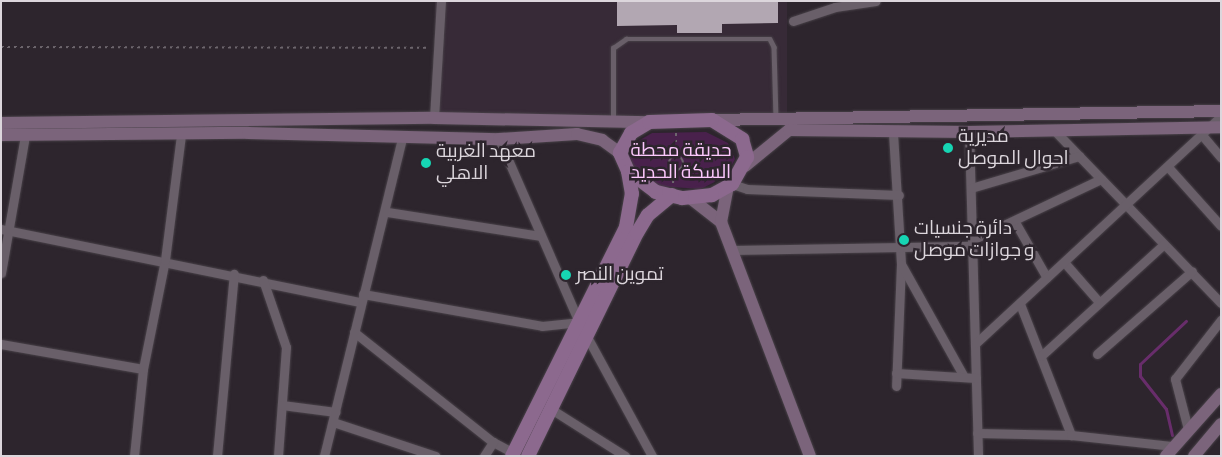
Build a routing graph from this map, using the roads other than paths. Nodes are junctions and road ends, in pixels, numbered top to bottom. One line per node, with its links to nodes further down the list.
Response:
1 (441, 1): 6 (street)
2 (876, 1): 3 (street)
3 (792, 21)
4 (1221, 111): 7 (main road)
5 (1221, 116): 13 (street)
6 (434, 118): 9 (main road); 11 (main road)
7 (776, 119): 8 (main road); 9 (lane)
8 (712, 120): 10 (main road); 24 (main road)
9 (613, 121): 10 (main road)
10 (649, 122): 21 (main road)
11 (1, 124)
12 (1053, 130): 13 (main road); 15 (main road); 22 (street)
13 (1211, 130): 23 (street); 25 (street)
14 (893, 132): 15 (main road); 24 (main road); 31 (street)
15 (969, 132): 29 (street)
16 (25, 134): 17 (main road); 18 (main road); 38 (street)
17 (181, 135): 20 (main road); 44 (street)
18 (1, 136)
19 (499, 138): 20 (main road); 21 (main road); 39 (street)
20 (402, 139): 34 (street)
21 (620, 153): 26 (main road)
22 (1079, 156): 27 (street); 29 (street)
23 (1221, 158)
24 (745, 166): 28 (main road)
25 (1168, 167): 33 (street); 37 (street)
26 (628, 171): 30 (main road); 57 (main road)
27 (1101, 179): 33 (street); 36 (street)
28 (730, 186): 31 (street); 32 (main road); 35 (main road)
29 (971, 188): 40 (street)
30 (672, 195): 32 (main road); 59 (main road)
31 (899, 195): 42 (street)
32 (690, 197): 35 (main road)
33 (1127, 204): 41 (street); 45 (street)
34 (387, 212): 39 (street); 52 (street)
35 (722, 222): 43 (main road)
36 (1014, 222): 40 (street); 50 (street)
37 (1221, 226)
38 (5, 230): 44 (street); 48 (street)
39 (540, 236): 57 (street)
40 (973, 243): 42 (street); 60 (street)
41 (1164, 244): 47 (street); 53 (street)
42 (898, 247): 43 (street); 46 (street)
43 (732, 250): 90 (main road)
44 (165, 260): 49 (street); 64 (street)
45 (1064, 262): 50 (street); 53 (street)
46 (901, 264): 65 (street); 66 (street)
47 (1192, 271): 54 (street); 62 (street)
48 (1, 272)
49 (234, 274): 51 (street); 82 (street)
50 (1047, 278): 55 (street)
51 (263, 280): 52 (street); 70 (street)
52 (362, 298): 57 (street); 58 (street)
53 (1099, 302): 63 (street)
54 (1221, 303)
55 (1020, 304): 60 (street); 63 (street)
56 (1221, 320): 75 (street)
57 (579, 322): 59 (street); 80 (main road)
58 (354, 332): 72 (street); 78 (street)
59 (587, 337): 71 (main road); 89 (street)
60 (976, 343): 67 (street)
61 (1, 344): 64 (street)
62 (1097, 354)
63 (1041, 356): 77 (street)
64 (143, 369): 81 (street)
65 (896, 373): 66 (street); 68 (street)
66 (962, 375): 67 (street)
67 (976, 378): 76 (street)
68 (896, 386)
69 (1221, 394): 75 (main road)
70 (282, 405): 72 (street); 83 (street)
71 (551, 410): 87 (main road); 88 (street)
72 (336, 412): 73 (street)
73 (333, 422): 84 (street); 85 (street)
74 (1221, 424): 92 (main road)
75 (1188, 430): 79 (main road)
76 (977, 432): 77 (street); 91 (street)
77 (1071, 435): 79 (street)
78 (493, 442): 80 (street); 86 (street)
79 (1169, 451)
80 (513, 454)
81 (134, 456)
82 (217, 456)
83 (278, 456)
84 (324, 456)
85 (434, 456)
86 (484, 456)
87 (528, 456)
88 (625, 456)
89 (652, 456)
90 (810, 456)
91 (978, 456)
92 (1194, 456)

